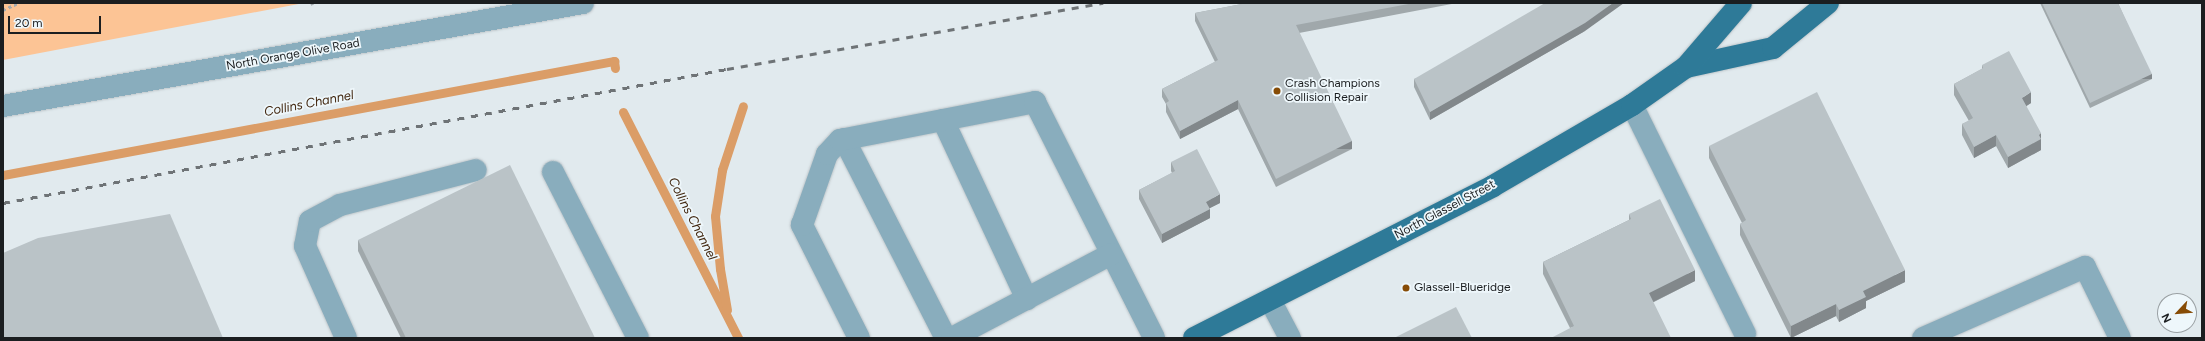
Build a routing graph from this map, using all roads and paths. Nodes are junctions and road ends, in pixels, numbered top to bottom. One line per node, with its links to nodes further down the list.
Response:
1 (18, 3): 5 (path)
2 (583, 3): 8 (street, North Orange Olive Road)
3 (1741, 3): 6 (main road, North Glassell Street)
4 (1828, 3): 6 (main road, North Glassell Street)
5 (3, 10)
6 (1686, 67): 7 (main road, North Glassell Street)
7 (1632, 105): 15 (main road, North Glassell Street); 16 (street)
8 (3, 106)
9 (943, 120): 10 (street); 13 (street); 14 (street)
10 (844, 139): 19 (street); 20 (street)
11 (476, 170): 17 (street)
12 (553, 172): 18 (street)
13 (1111, 254): 14 (street); 22 (street)
14 (1027, 299): 21 (street)
15 (1270, 300): 23 (main road, North Glassell Street); 24 (street)
16 (1745, 334)
17 (346, 338)
18 (638, 338)
19 (859, 338)
20 (946, 338)
21 (952, 338)
22 (1154, 338)
23 (1194, 338)
24 (1290, 338)
25 (1923, 338): 26 (street)
26 (2120, 338)

